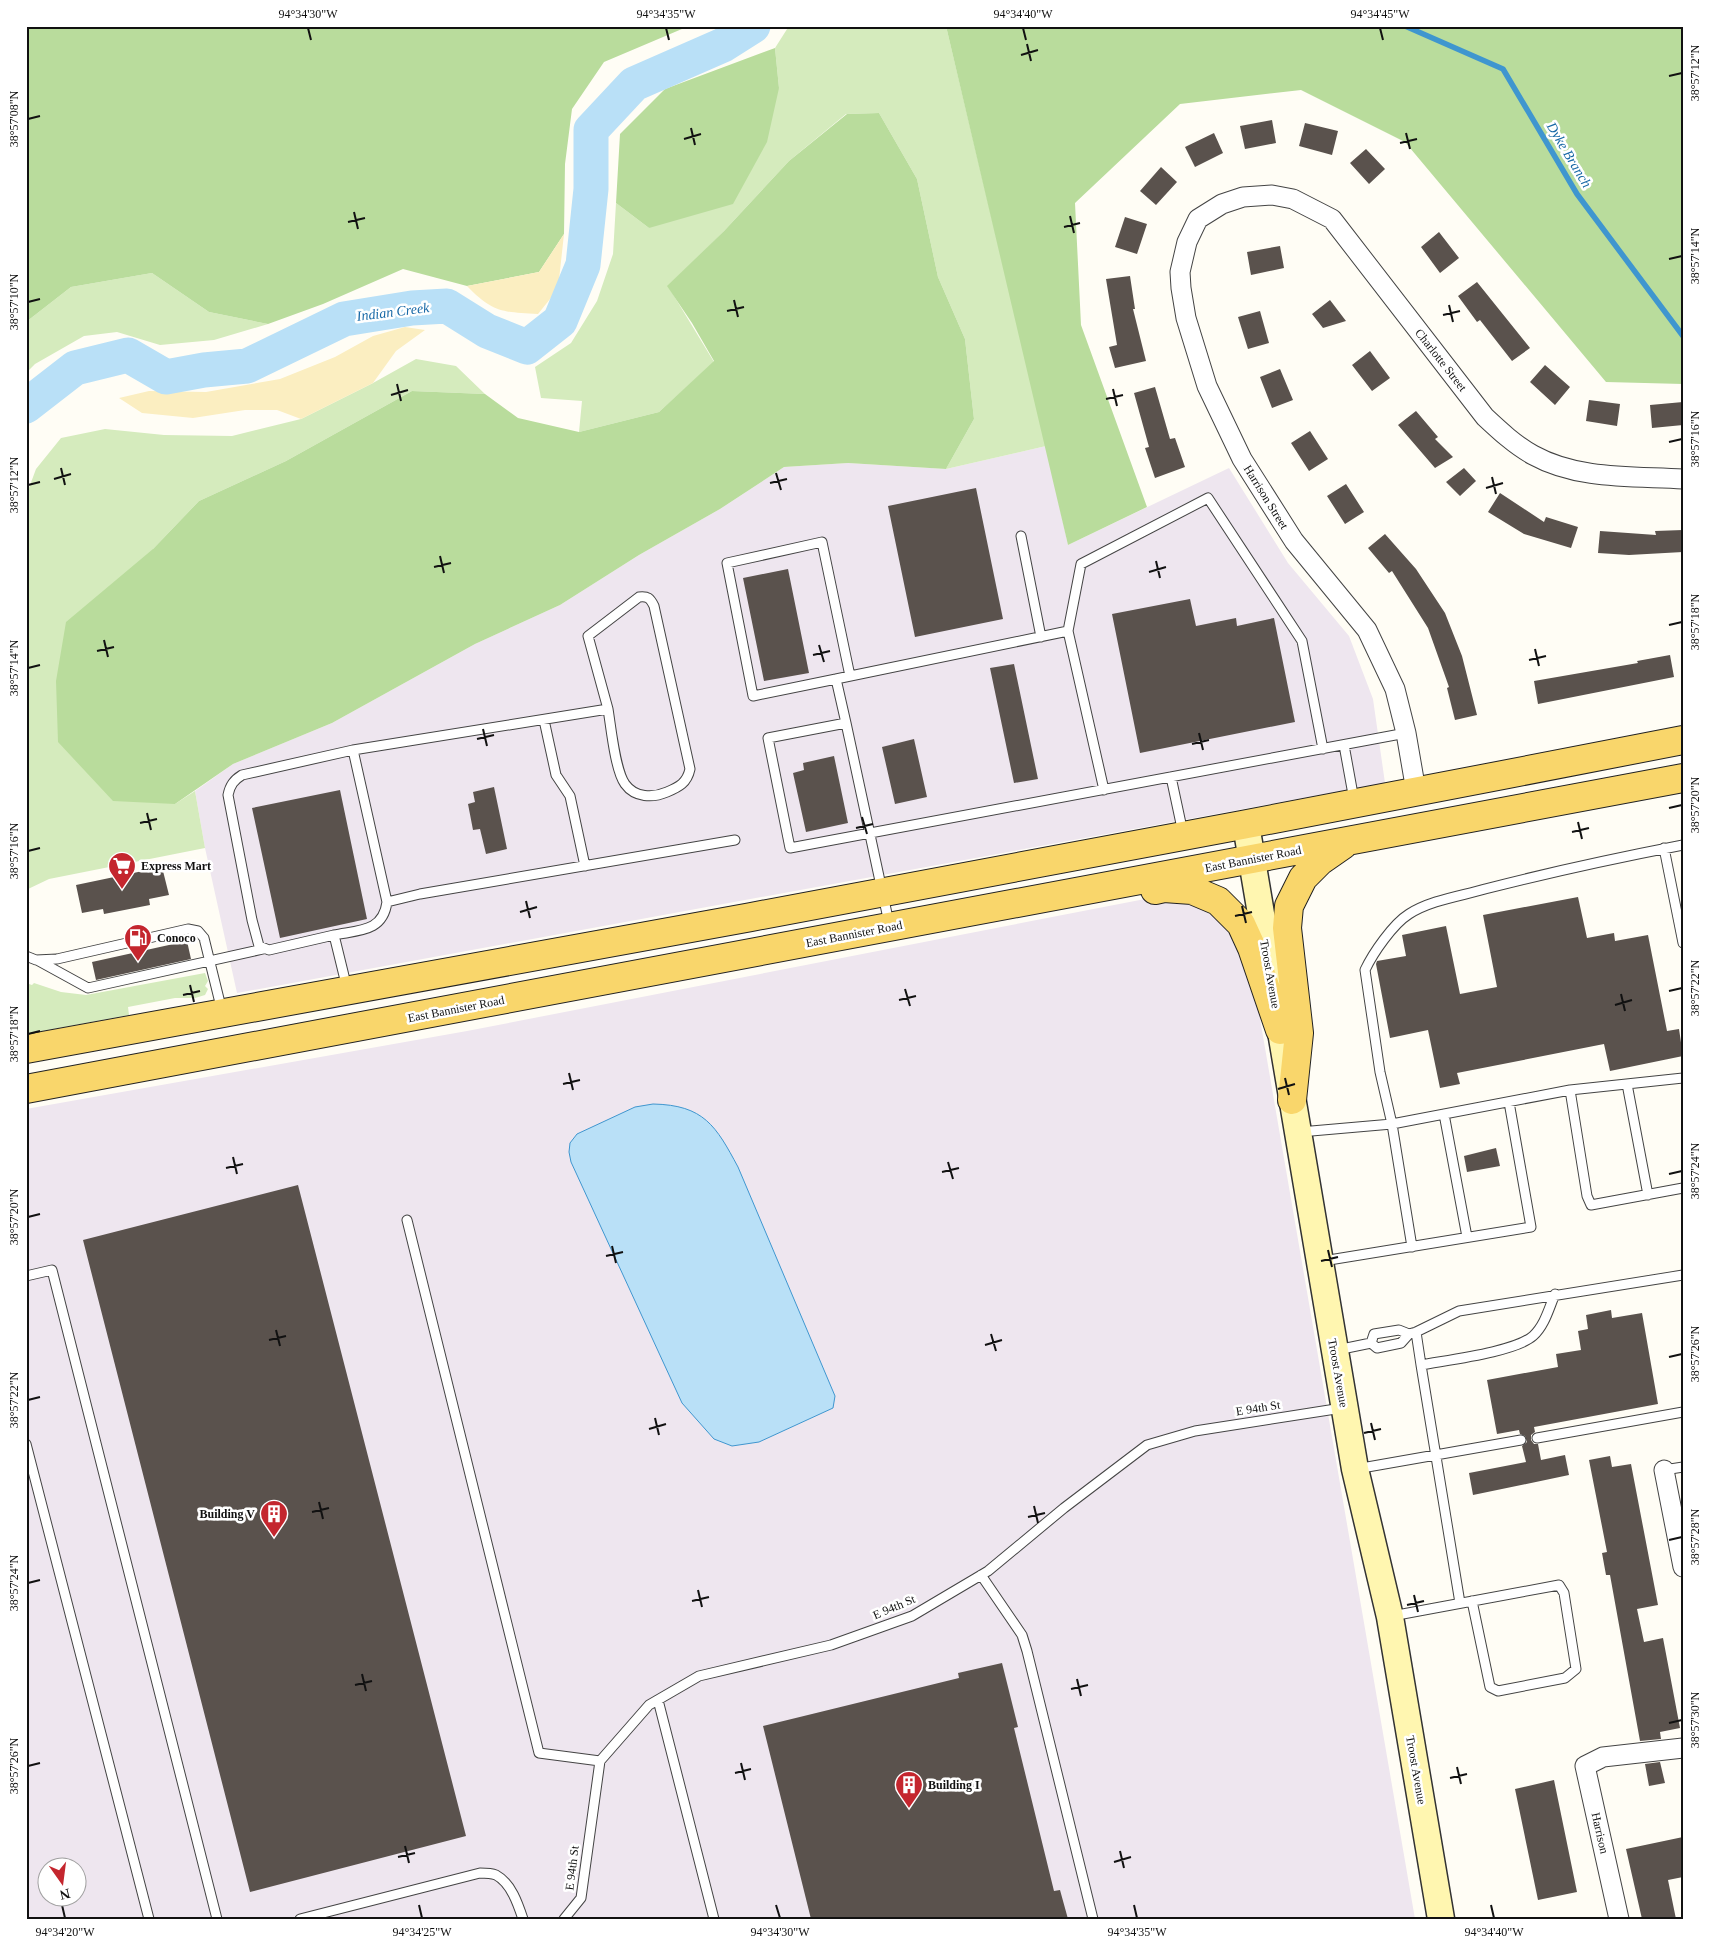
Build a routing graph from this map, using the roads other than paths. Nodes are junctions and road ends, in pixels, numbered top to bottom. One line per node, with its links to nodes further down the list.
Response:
1 (1230, 202): 2 (street, Charlotte Street); 11 (street, Harrison Street)
2 (1683, 479)
3 (1021, 536): 5 (lane)
4 (1068, 631): 5 (lane); 14 (lane); 18 (lane)
5 (1041, 637): 6 (lane)
6 (850, 676): 7 (lane); 7 (lane)
7 (836, 679): 10 (lane)
8 (608, 709): 8 (lane); 9 (lane)
9 (544, 720): 15 (lane); 29 (lane)
10 (846, 723): 22 (lane); 22 (lane)
11 (1406, 733): 13 (lane); 19 (street, Harrison Street)
12 (1683, 740): 19 (main road)
13 (1344, 745): 14 (lane); 20 (lane)
14 (1322, 749): 16 (lane)
15 (353, 750): 31 (lane); 36 (lane)
16 (1171, 777): 18 (lane); 23 (lane)
17 (1683, 778): 25 (main road, East Bannister Road)
18 (1104, 790): 22 (lane)
19 (1416, 791): 20 (main road)
20 (1355, 803): 21 (main road)
21 (1246, 825): 23 (main road); 28 (main road, Troost Avenue)
22 (870, 834): 30 (lane)
23 (1183, 836): 30 (main road)
24 (735, 840): 29 (lane)
25 (1349, 841): 28 (main road, East Bannister Road); 48 (main road)
26 (1683, 845): 27 (lane)
27 (1664, 848): 35 (lane); 51 (lane)
28 (1251, 860): 32 (main road, East Bannister Road); 42 (main road, Troost Avenue)
29 (585, 866): 31 (lane)
30 (882, 893): 33 (lane); 40 (main road)
31 (387, 902): 34 (lane)
32 (970, 912): 33 (main road, East Bannister Road); 42 (main road)
33 (890, 927): 46 (main road, East Bannister Road)
34 (334, 935): 36 (lane); 40 (lane)
35 (1683, 943)
36 (263, 949): 39 (lane)
37 (26, 956): 38 (lane)
38 (36, 960): 39 (lane); 39 (lane)
39 (210, 962): 41 (lane)
40 (347, 991): 41 (main road)
41 (223, 1014): 43 (main road)
42 (1280, 1030): 48 (main road, Troost Avenue)
43 (26, 1049)
44 (1683, 1078): 45 (lane)
45 (1627, 1084): 47 (lane); 54 (lane)
46 (26, 1089)
47 (1570, 1090): 49 (lane); 54 (lane)
48 (1292, 1100): 52 (main road, Troost Avenue)
49 (1508, 1102): 50 (lane); 56 (lane)
50 (1444, 1114): 51 (lane); 56 (lane)
51 (1392, 1124): 52 (lane); 57 (lane)
52 (1297, 1132): 58 (main road, Troost Avenue)
53 (1683, 1188): 54 (lane)
54 (1648, 1194)
55 (407, 1220): 81 (lane)
56 (1467, 1238): 57 (lane)
57 (1412, 1247): 58 (lane)
58 (1319, 1262): 64 (main road, Troost Avenue)
59 (1683, 1275): 61 (lane)
60 (26, 1276): 84 (lane)
61 (1554, 1294): 62 (lane); 65 (lane)
62 (1412, 1333): 63 (lane); 63 (lane); 65 (lane)
63 (1371, 1343): 64 (lane)
64 (1334, 1350): 66 (main road, Troost Avenue)
65 (1421, 1365): 71 (lane)
66 (1344, 1408): 73 (main road, Troost Avenue); 75 (lane, E 94th St)
67 (1683, 1412): 68 (lane)
68 (1537, 1438)
69 (1521, 1440): 71 (lane)
70 (26, 1444): 83 (lane)
71 (1437, 1455): 73 (lane); 77 (lane)
72 (1674, 1468): 74 (street)
73 (1355, 1469): 78 (main road, Troost Avenue)
74 (1683, 1567)
75 (981, 1575): 79 (lane, E 94th St); 90 (lane)
76 (1472, 1601): 76 (lane); 77 (lane)
77 (1460, 1603): 78 (lane)
78 (1390, 1617): 91 (main road, Troost Avenue)
79 (658, 1700): 81 (lane, E 94th St); 89 (lane)
80 (1683, 1748): 92 (street, Harrison)
81 (600, 1761): 82 (lane, E 94th St)
82 (572, 1909): 87 (lane, E 94th St); 88 (lane)
83 (149, 1919)
84 (217, 1919)
85 (300, 1919): 86 (lane)
86 (523, 1919)
87 (564, 1919)
88 (578, 1919)
89 (714, 1919)
90 (1093, 1919)
91 (1441, 1919)
92 (1619, 1919)

